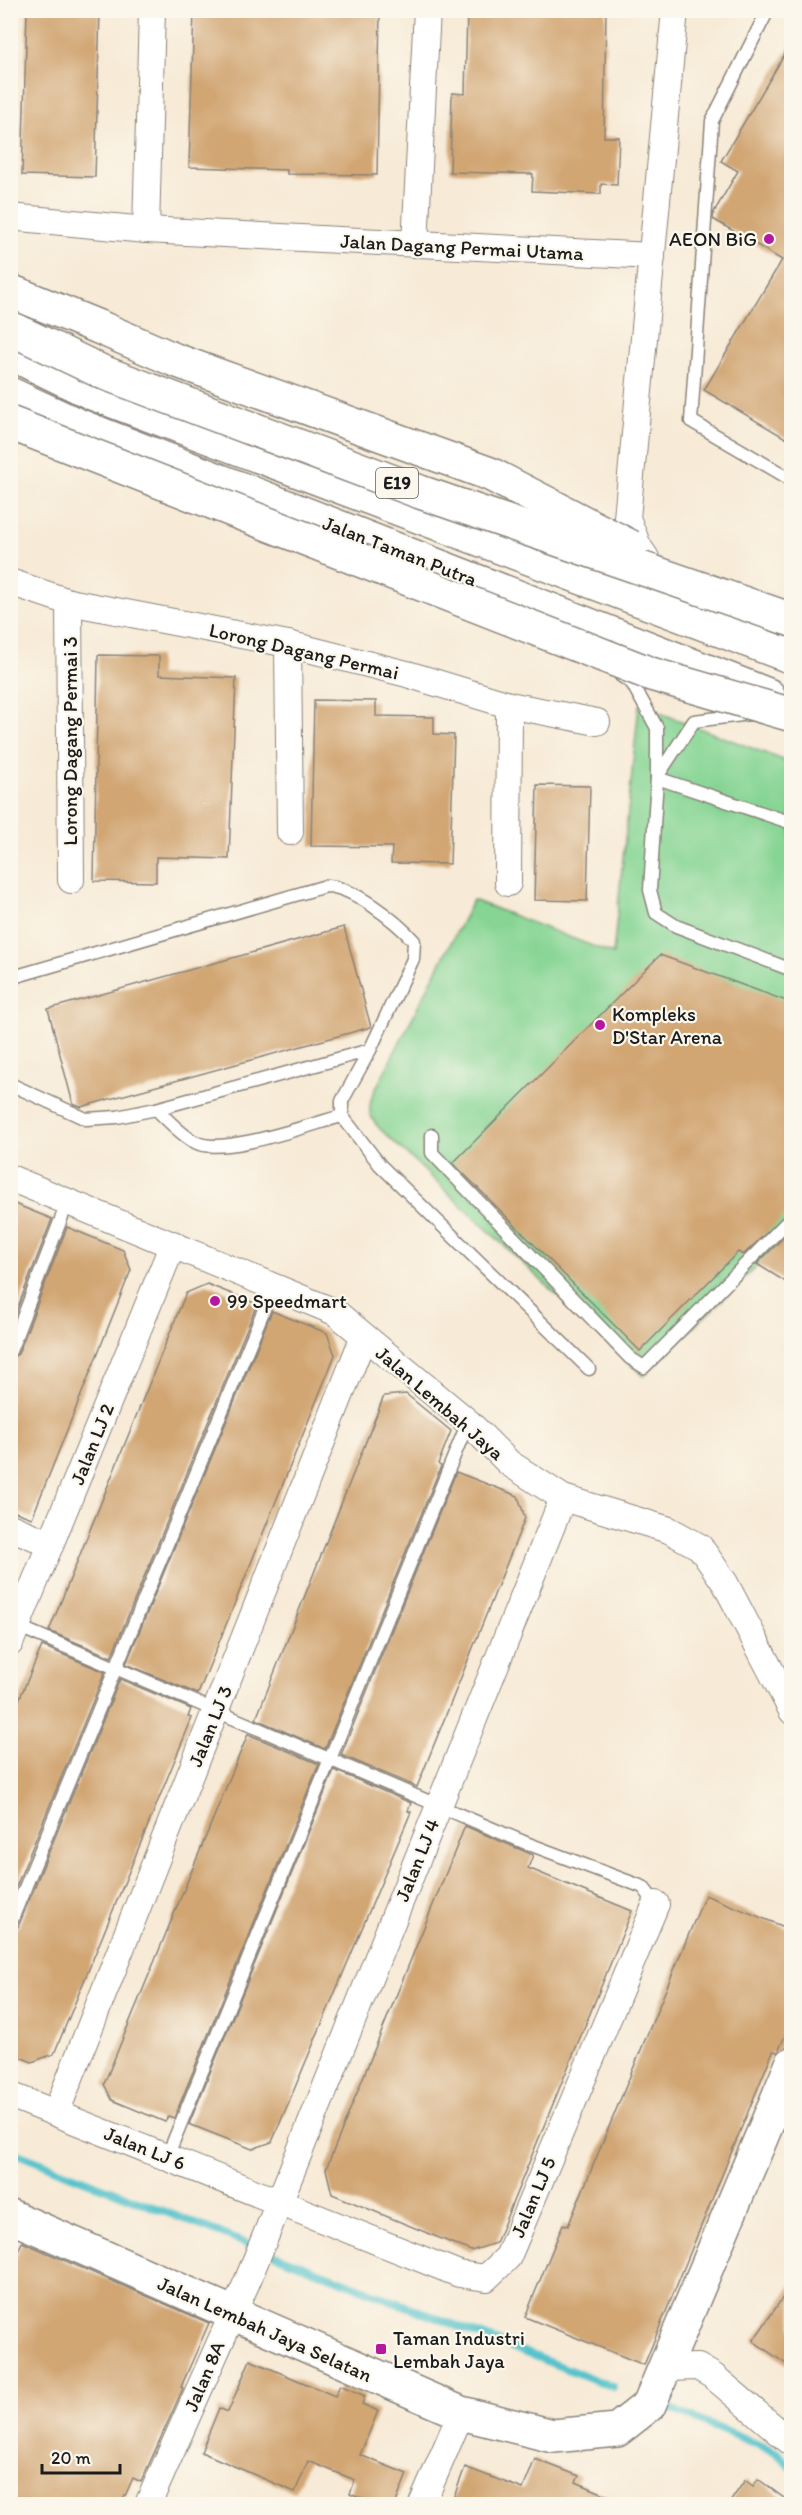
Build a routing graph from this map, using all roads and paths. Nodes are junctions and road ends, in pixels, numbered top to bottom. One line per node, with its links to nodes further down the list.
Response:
1 (152, 10): 6 (street)
2 (427, 10): 7 (street)
3 (675, 10): 8 (street)
4 (768, 10): 14 (lane)
5 (10, 217): 6 (street, Jalan Dagang Permai Utama)
6 (146, 230): 7 (street, Jalan Dagang Permai Utama)
7 (415, 244): 8 (street, Jalan Dagang Permai Utama)
8 (651, 256): 15 (street)
9 (10, 291): 20 (main road, bridge)
10 (10, 328): 20 (main road, E19, bridge)
11 (10, 353): 16 (main road, Jalan Taman Putra)
12 (10, 394): 17 (main road, Jalan Taman Putra)
13 (10, 423): 27 (main road, bridge)
14 (792, 480)
15 (627, 518): 16 (street); 22 (street)
16 (519, 552): 22 (main road, Jalan Taman Putra)
17 (467, 577): 26 (main road, Jalan Taman Putra); 30 (lane)
18 (10, 582): 19 (street, Lorong Dagang Permai)
19 (69, 602): 23 (street, Lorong Dagang Permai); 33 (street, Lorong Dagang Permai 3)
20 (737, 602): 21 (main road, E19, bridge)
21 (792, 620)
22 (705, 626): 24 (main road, Jalan Taman Putra)
23 (288, 644): 25 (street, Lorong Dagang Permai); 32 (street)
24 (792, 657)
25 (508, 705): 28 (street, Lorong Dagang Permai); 34 (street)
26 (792, 705)
27 (792, 715)
28 (597, 722)
29 (792, 723): 30 (lane)
30 (657, 778): 31 (lane); 35 (lane)
31 (792, 823)
32 (290, 832)
33 (71, 880)
34 (508, 883)
35 (792, 970)
36 (10, 978): 37 (lane)
37 (370, 1050): 39 (lane); 40 (lane)
38 (10, 1084): 39 (lane)
39 (156, 1109): 40 (lane)
40 (342, 1116): 49 (lane)
41 (432, 1134): 44 (lane)
42 (10, 1178): 43 (street, Jalan Lembah Jaya)
43 (68, 1201): 45 (street, Jalan Lembah Jaya); 48 (lane)
44 (792, 1217)
45 (173, 1244): 46 (street, Jalan Lembah Jaya); 53 (street, Jalan LJ 2)
46 (274, 1285): 47 (street, Jalan Lembah Jaya); 55 (lane)
47 (363, 1338): 50 (street, Jalan Lembah Jaya); 56 (street, Jalan LJ 3)
48 (10, 1351)
49 (590, 1369)
50 (468, 1422): 51 (street, Jalan Lembah Jaya); 58 (lane)
51 (563, 1498): 57 (street, Jalan Lembah Jaya); 59 (street, Jalan LJ 4)
52 (10, 1527): 53 (street)
53 (51, 1544): 54 (street, Jalan LJ 2)
54 (14, 1635): 55 (lane)
55 (116, 1668): 56 (lane); 61 (lane)
56 (216, 1710): 58 (lane); 64 (street, Jalan LJ 3)
57 (792, 1711)
58 (330, 1758): 59 (lane); 65 (lane)
59 (439, 1804): 60 (lane); 66 (street, Jalan LJ 4)
60 (656, 1904): 66 (street, Jalan LJ 5)
61 (10, 1924)
62 (792, 2064): 70 (main road, Jalan Lembah Jaya Selatan)
63 (10, 2095): 64 (street, Jalan LJ 6)
64 (56, 2113): 65 (street, Jalan LJ 6)
65 (167, 2157): 66 (street, Jalan LJ 6)
66 (274, 2212): 68 (street, Jalan LJ 4)
67 (10, 2216): 69 (main road, Jalan Lembah Jaya Selatan)
68 (247, 2282): 69 (street, Jalan 8A)
69 (231, 2314): 71 (main road, Jalan Lembah Jaya Selatan); 73 (street, Jalan 8A)
70 (666, 2368): 71 (main road, Jalan Lembah Jaya Selatan); 72 (street)
71 (461, 2413): 74 (street)
72 (792, 2443)
73 (148, 2505)
74 (423, 2505)

